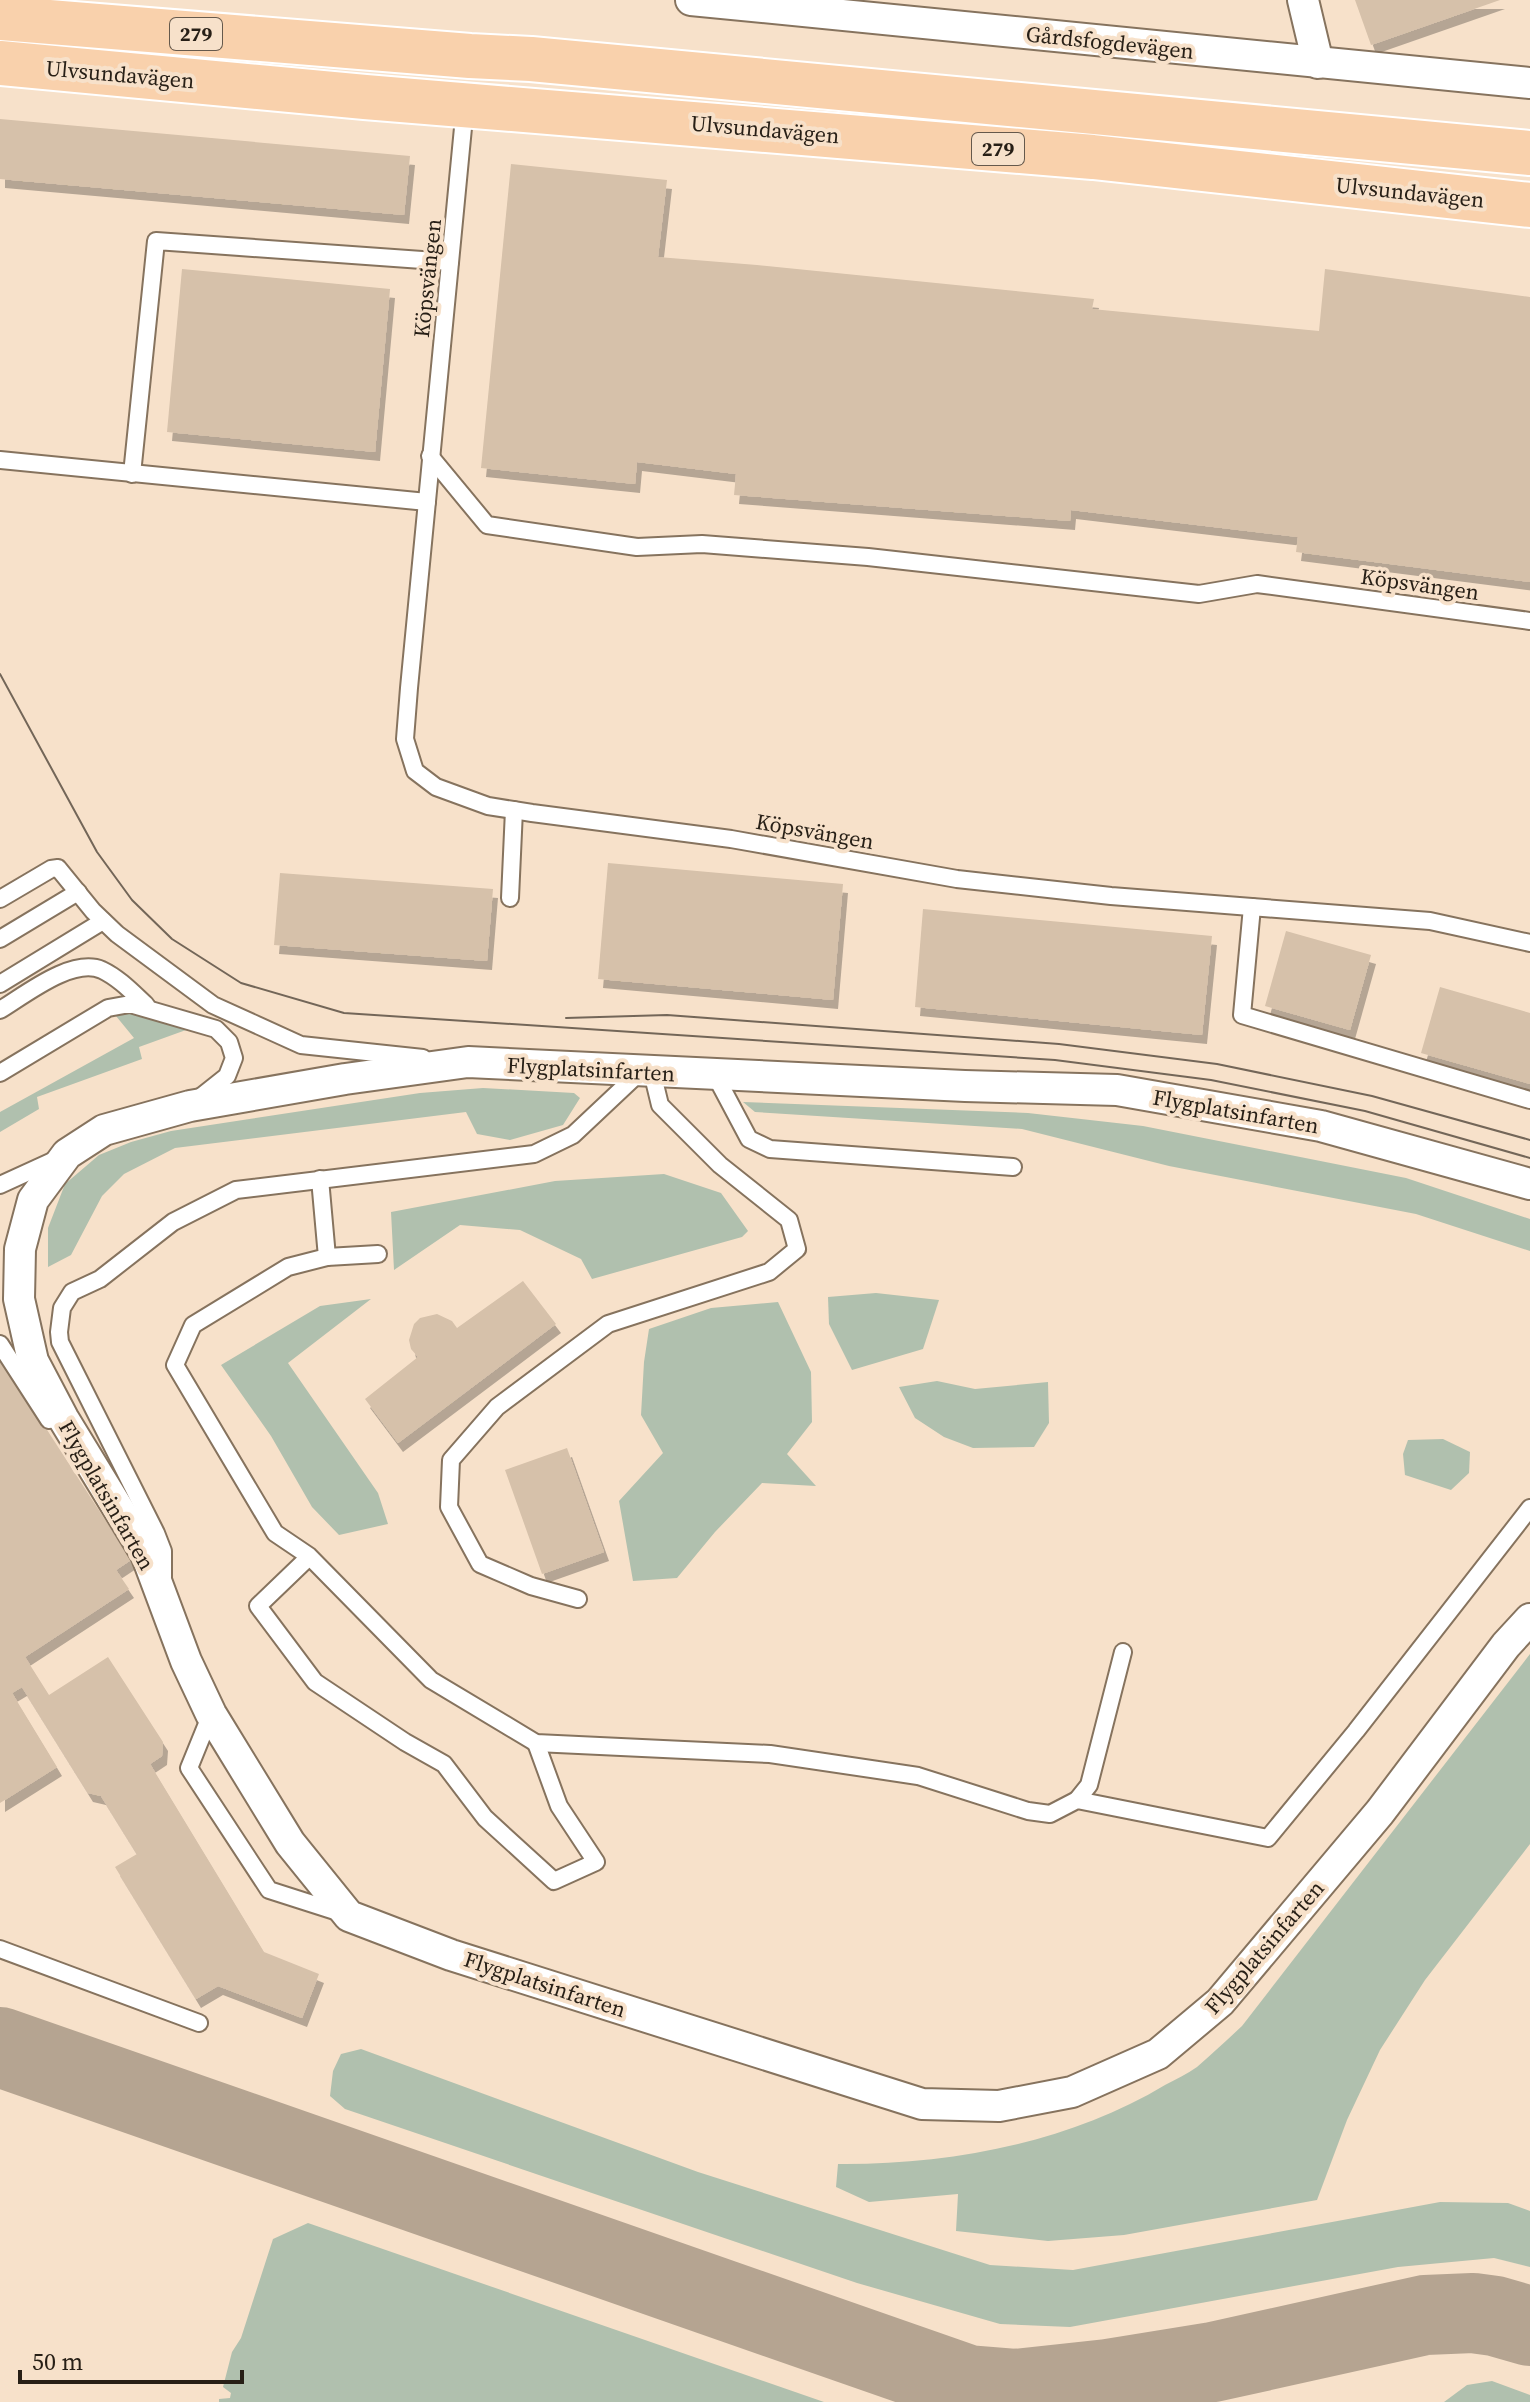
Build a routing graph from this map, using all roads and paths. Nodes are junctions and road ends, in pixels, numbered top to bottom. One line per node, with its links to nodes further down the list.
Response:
1 (691, 0): 6 (street, Gårdsfogdevägen)
2 (1303, 0): 6 (street)
3 (0, 18): 4 (main road, Ulvsundavägen / 279)
4 (470, 56): 8 (main road); 9 (main road, Ulvsundavägen / 279)
5 (0, 63): 8 (main road, Ulvsundavägen)
6 (1318, 63): 7 (street, Gårdsfogdevägen)
7 (1530, 83)
8 (465, 104): 10 (main road, Ulvsundavägen / 279); 11 (lane, Köpsvängen)
9 (1530, 153)
10 (1530, 205)
11 (450, 262): 12 (lane, Köpsvängen); 14 (lane)
12 (430, 456): 15 (lane, Köpsvängen); 16 (lane, Köpsvängen)
13 (0, 460): 14 (lane)
14 (132, 474): 15 (lane)
15 (427, 502): 17 (lane, Köpsvängen)
16 (1530, 621)
17 (514, 810): 19 (lane); 21 (lane, Köpsvängen)
18 (78, 892): 20 (lane); 22 (lane); 23 (lane)
19 (510, 898)
20 (0, 899)
21 (1252, 907): 24 (lane, Köpsvängen); 32 (lane)
22 (103, 921): 25 (lane); 28 (lane)
23 (0, 939)
24 (1530, 943)
25 (0, 984)
26 (0, 1010): 27 (lane)
27 (152, 1010): 30 (lane); 33 (lane)
28 (468, 1062): 29 (street, Flygplatsinfarten); 33 (street, Flygplatsinfarten)
29 (646, 1072): 31 (street, Flygplatsinfarten); 36 (lane); 45 (lane)
30 (0, 1073)
31 (715, 1075): 35 (lane); 37 (street, Flygplatsinfarten)
32 (1530, 1100)
33 (190, 1106): 34 (street, Flygplatsinfarten)
34 (67, 1154): 38 (lane); 44 (street, Flygplatsinfarten)
35 (1013, 1167)
36 (320, 1179): 40 (lane); 44 (lane)
37 (1530, 1184)
38 (0, 1185)
39 (378, 1254): 40 (lane)
40 (327, 1257): 43 (lane)
41 (0, 1344): 44 (lane)
42 (1530, 1508): 50 (lane)
43 (309, 1557): 49 (lane); 49 (lane)
44 (158, 1584): 48 (street, Flygplatsinfarten)
45 (578, 1599)
46 (1530, 1619): 51 (street, Flygplatsinfarten)
47 (1123, 1652): 50 (lane)
48 (211, 1714): 51 (street, Flygplatsinfarten); 51 (lane)
49 (536, 1743): 50 (lane)
50 (1077, 1800)
51 (349, 1916)
52 (0, 1949): 53 (lane)
53 (199, 2023)

